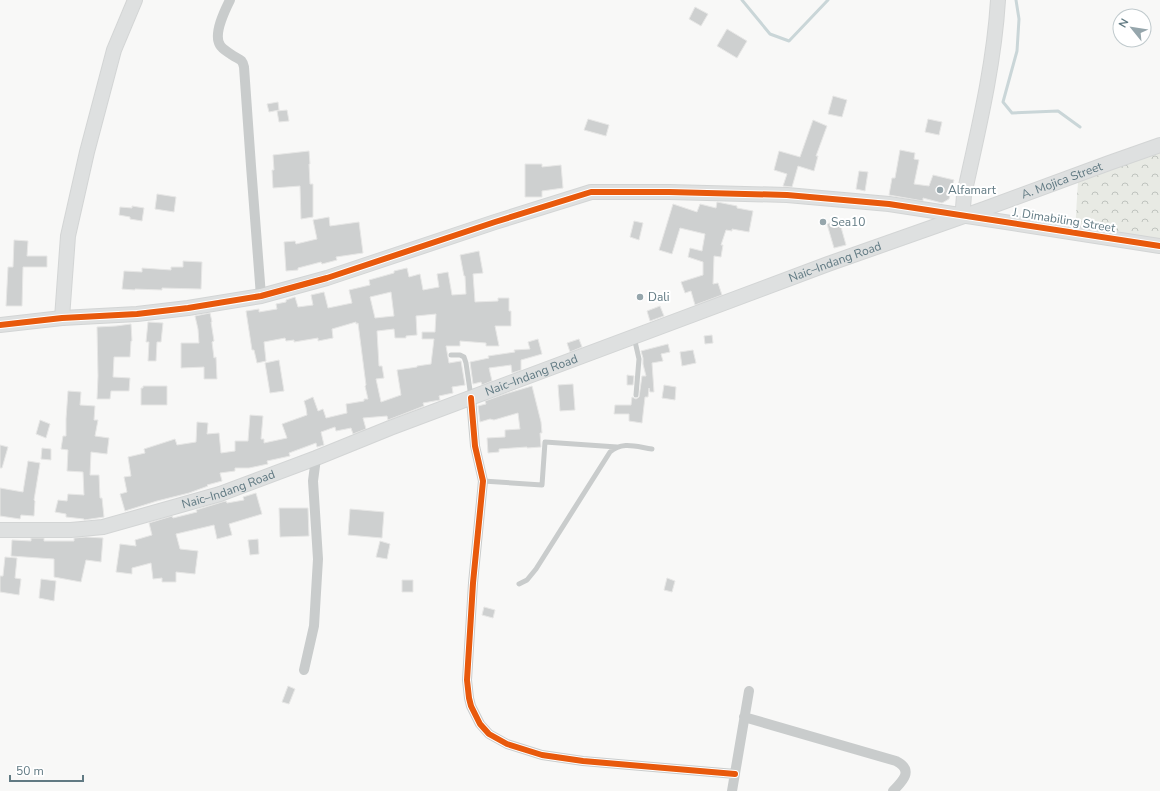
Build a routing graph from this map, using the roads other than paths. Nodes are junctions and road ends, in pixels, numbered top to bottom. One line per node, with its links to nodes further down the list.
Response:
1 (135, 0): 8 (street)
2 (230, 0): 7 (street)
3 (998, 0): 5 (street)
4 (1160, 145): 5 (street, A. Mojica Street)
5 (964, 216): 6 (street, J. Dimabiling Street); 7 (street, J. Dimabiling Street); 10 (street, Naic–Indang Road)
6 (1160, 246)
7 (261, 296): 8 (street, J. Dimabiling Street)
8 (62, 318): 9 (street, J. Dimabiling Street)
9 (0, 325)
10 (634, 337): 12 (lane); 13 (street, Naic–Indang Road)
11 (452, 355): 13 (lane)
12 (636, 396)
13 (471, 398): 16 (street, Naic–Indang Road); 17 (street)
14 (616, 447): 15 (lane); 17 (lane); 19 (lane)
15 (652, 449)
16 (316, 458): 18 (street, Naic–Indang Road); 20 (street)
17 (483, 481): 23 (street)
18 (0, 530)
19 (519, 584)
20 (304, 670)
21 (749, 692): 22 (street)
22 (744, 717): 23 (street); 25 (street)
23 (735, 774): 24 (street)
24 (732, 791)
25 (893, 791)

